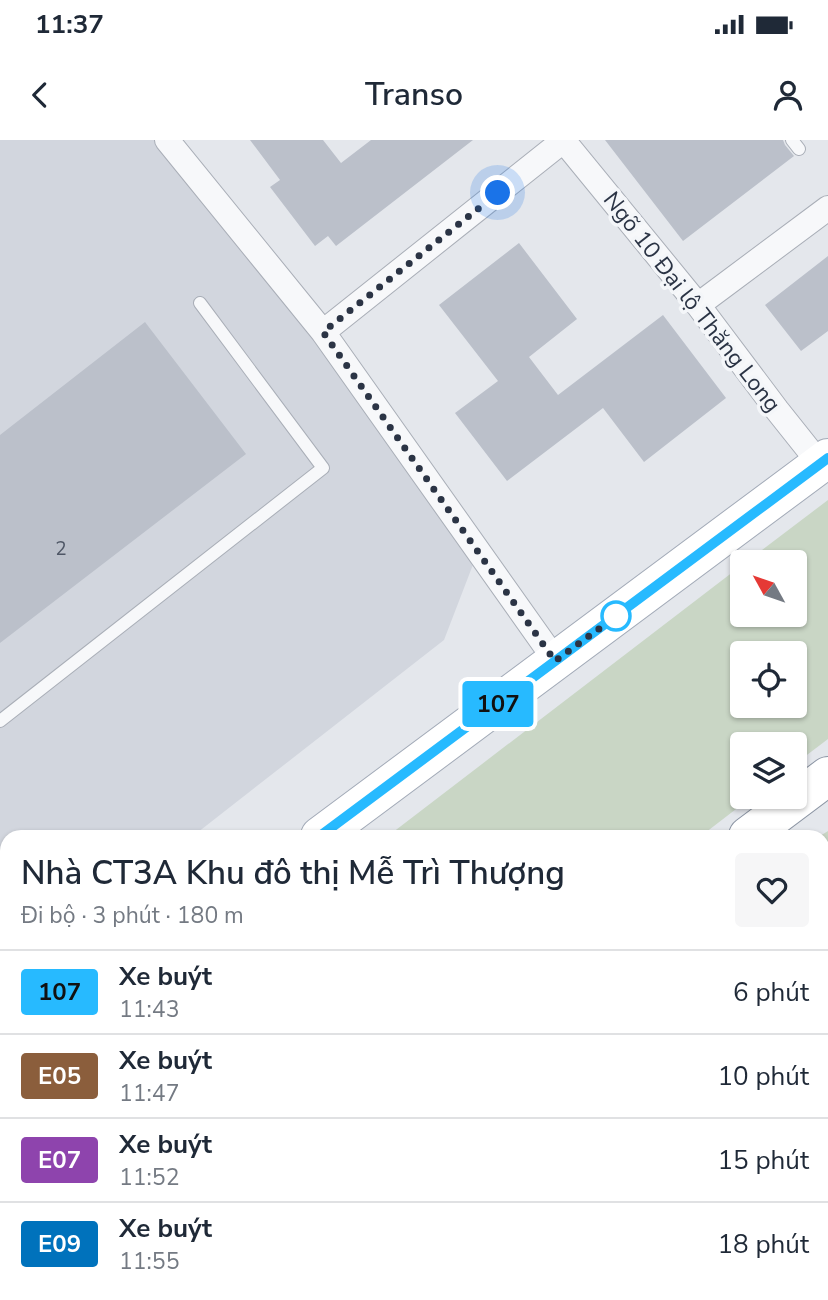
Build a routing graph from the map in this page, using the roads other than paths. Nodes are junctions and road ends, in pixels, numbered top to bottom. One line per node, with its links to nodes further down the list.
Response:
1 (167, 140): 6 (street)
2 (563, 140): 5 (street, Ngõ 10 Đại lộ Thăng Long); 6 (street)
3 (828, 208): 5 (street)
4 (200, 303): 9 (lane)
5 (698, 305): 7 (street, Ngõ 10 Đại lộ Thăng Long)
6 (323, 332): 8 (street)
7 (824, 461): 8 (main road)
8 (555, 661): 11 (main road)
9 (0, 721)
10 (828, 776): 12 (main road)
11 (328, 830)
12 (756, 830)

